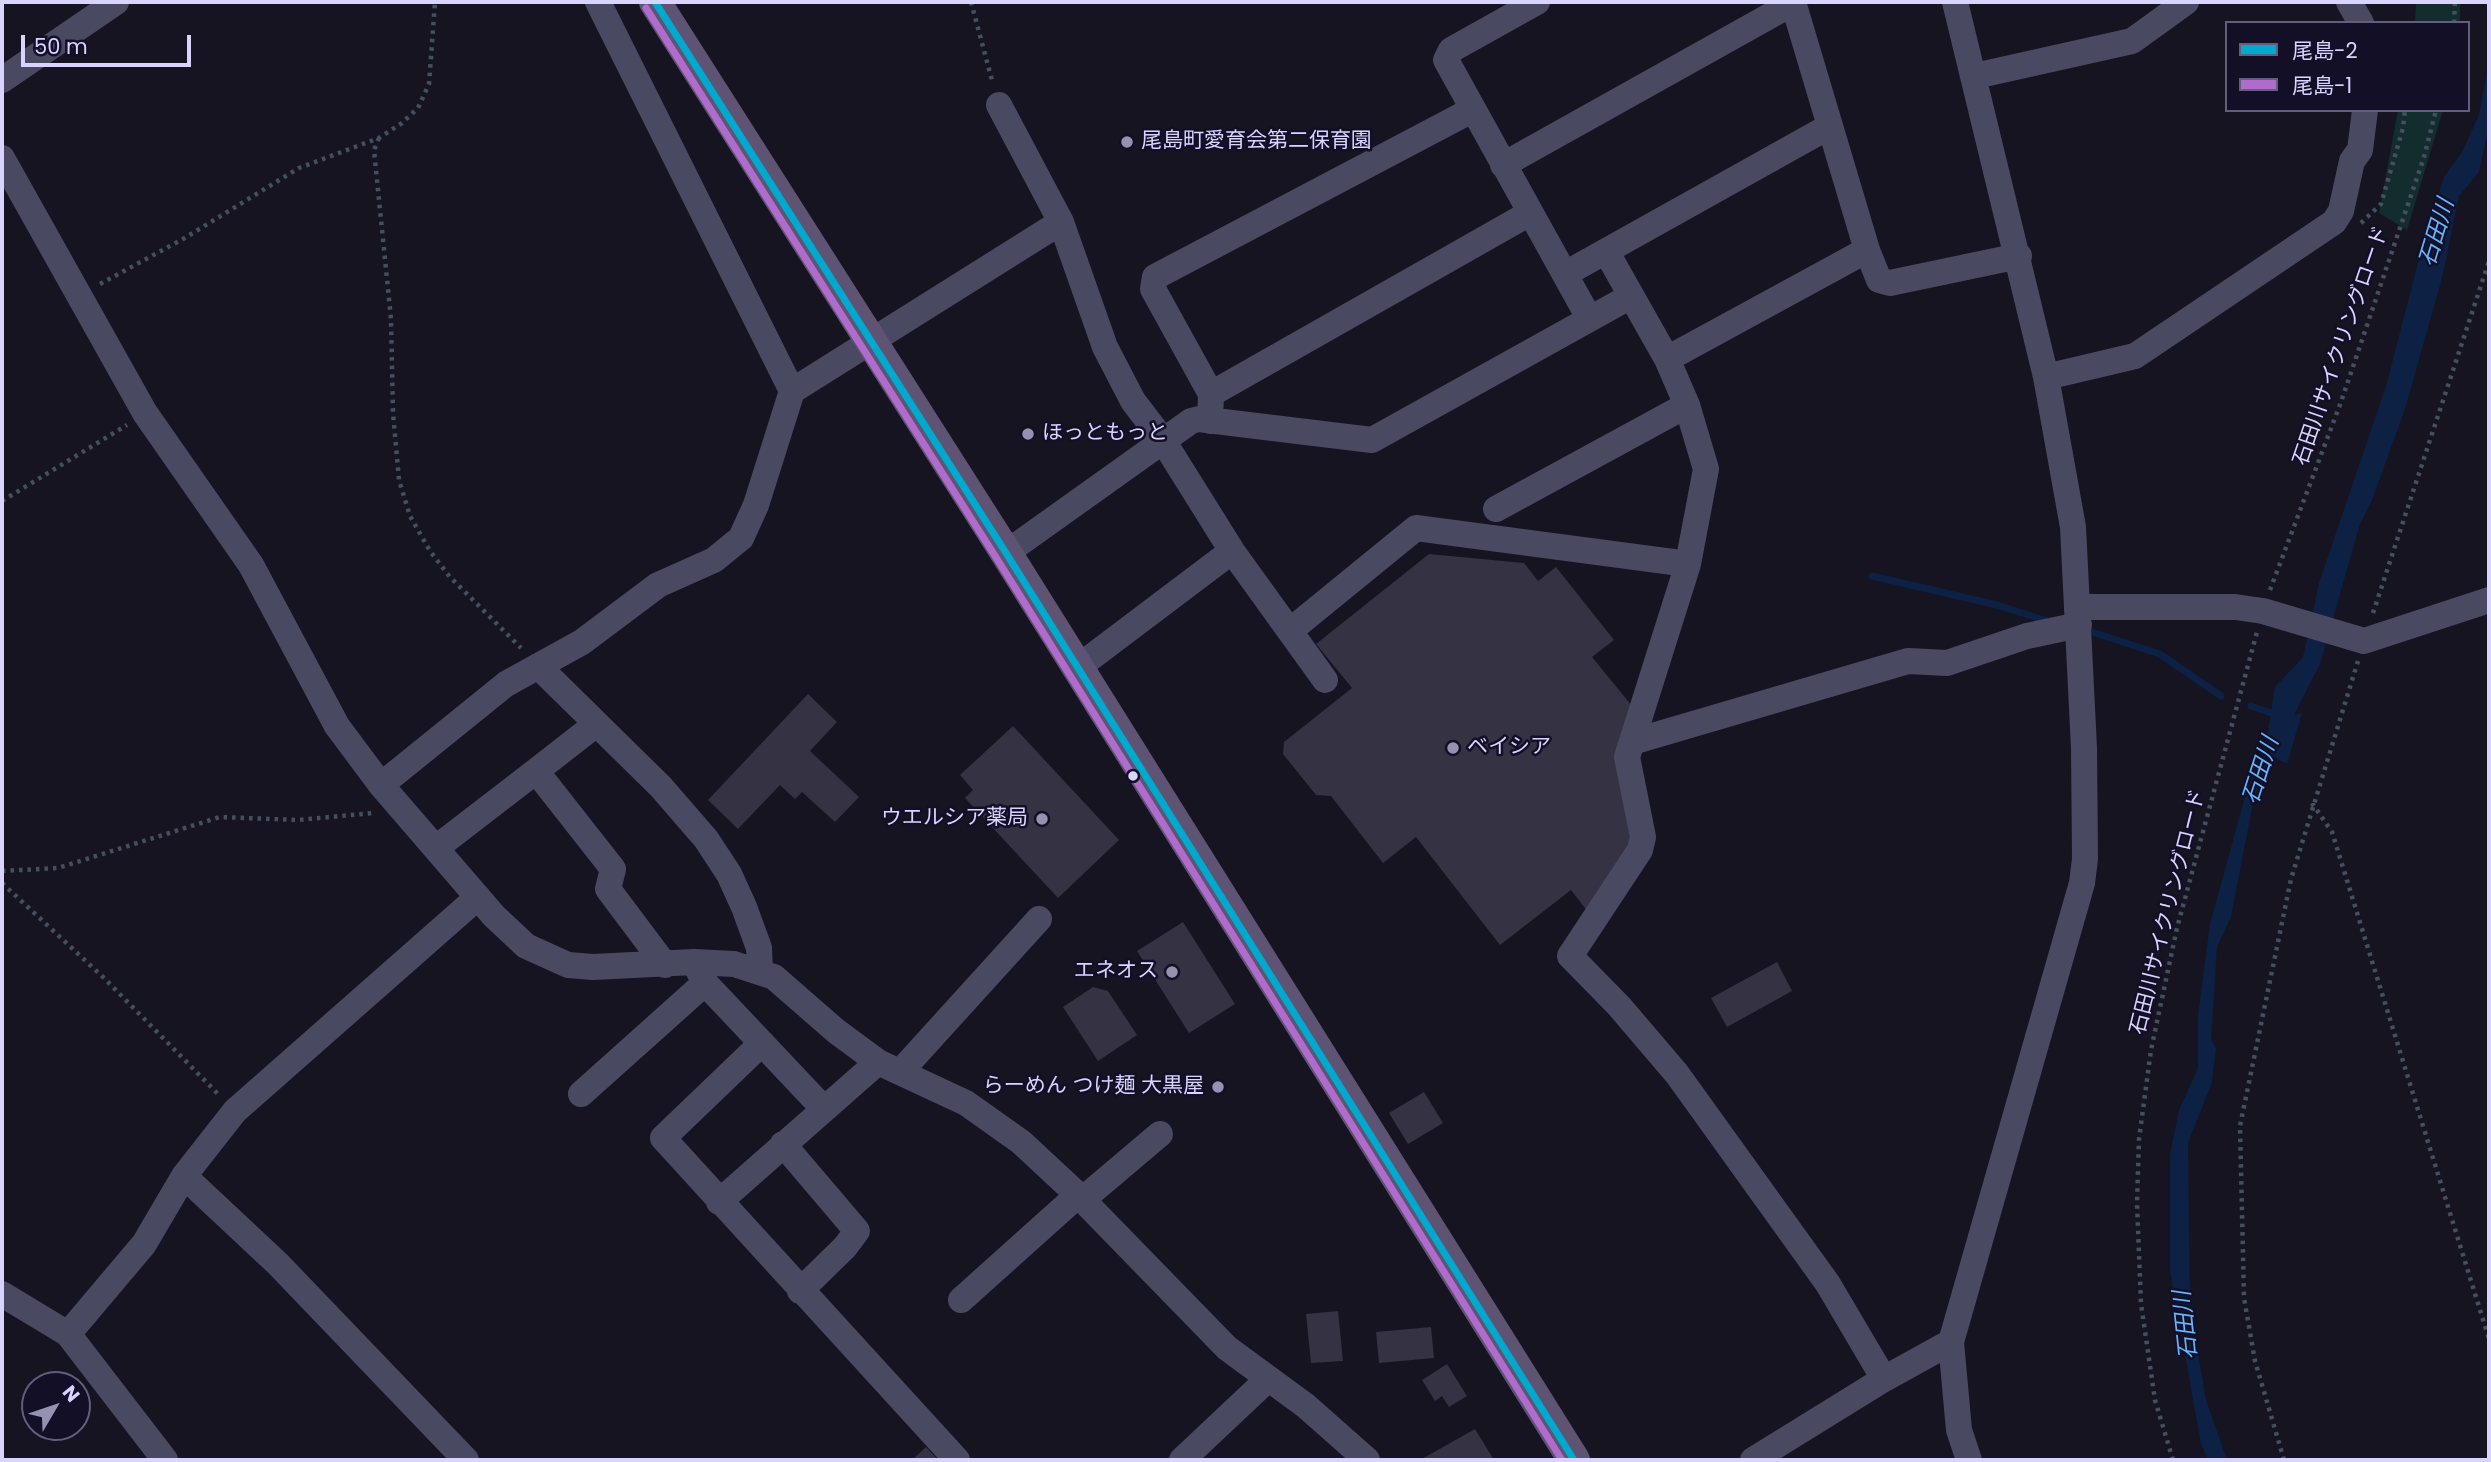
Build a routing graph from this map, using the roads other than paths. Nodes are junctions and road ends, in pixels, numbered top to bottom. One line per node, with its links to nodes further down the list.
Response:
1 (116, 2): 11 (street)
2 (598, 2): 29 (street)
3 (655, 2): 26 (main road)
4 (1537, 2): 13 (street)
5 (1793, 2): 15 (street); 17 (street)
6 (1955, 2): 10 (street)
7 (2186, 2): 10 (street)
8 (2349, 2): 9 (street)
9 (2360, 21)
10 (1975, 76): 22 (street)
11 (2, 80)
12 (999, 105): 19 (street)
13 (1472, 110): 17 (street); 30 (street)
14 (2365, 112): 28 (street)
15 (1830, 126): 20 (street); 21 (street)
16 (2, 158): 47 (street)
17 (1503, 165): 18 (street)
18 (1530, 213): 23 (street); 30 (street)
19 (1061, 222): 26 (street); 33 (street)
20 (1867, 250): 22 (street); 27 (street)
21 (1606, 251): 23 (street); 24 (street)
22 (2019, 256): 28 (street)
23 (1565, 274): 25 (street)
24 (1631, 296): 25 (street); 27 (street)
25 (1589, 318): 32 (street)
26 (870, 344): 29 (street); 36 (main road)
27 (1667, 359): 31 (street)
28 (2046, 377): 39 (street)
29 (792, 391): 41 (street)
30 (1211, 394): 32 (street)
31 (1687, 405): 34 (street); 37 (street)
32 (1210, 421): 33 (street)
33 (1162, 439): 35 (street); 36 (street)
34 (1496, 509)
35 (1232, 551): 40 (street); 42 (street)
36 (1006, 553): 42 (main road)
37 (1688, 564): 40 (street); 45 (street)
38 (2489, 600): 39 (street)
39 (2079, 616): 45 (street); 67 (street)
40 (1291, 631): 43 (street)
41 (538, 666): 44 (street); 47 (street)
42 (1077, 668): 75 (main road)
43 (1325, 680)
44 (595, 725): 46 (street); 52 (street)
45 (1632, 742): 68 (street)
46 (536, 771): 48 (street); 51 (street)
47 (389, 795): 48 (street)
48 (436, 848): 49 (street)
49 (478, 897): 51 (street); 60 (street)
50 (1039, 919): 55 (street)
51 (665, 965): 53 (street)
52 (760, 971): 53 (street); 55 (street)
53 (700, 972): 54 (street); 56 (street)
54 (762, 1044): 57 (street); 62 (street)
55 (890, 1066): 57 (street); 61 (street)
56 (581, 1094)
57 (824, 1109): 59 (street)
58 (1160, 1134): 61 (street)
59 (783, 1144): 62 (street); 63 (street)
60 (184, 1176): 66 (street); 71 (street)
61 (1080, 1197): 65 (street); 69 (street)
62 (719, 1202): 63 (street)
63 (800, 1291): 72 (street)
64 (2, 1294): 66 (street)
65 (961, 1300)
66 (68, 1334): 70 (street)
67 (1951, 1342): 68 (street); 77 (street)
68 (1884, 1379): 76 (street)
69 (1267, 1380): 73 (street); 74 (street)
70 (165, 1460)
71 (466, 1460)
72 (957, 1460)
73 (1182, 1460)
74 (1367, 1460)
75 (1574, 1460)
76 (1753, 1460)
77 (1969, 1460)

